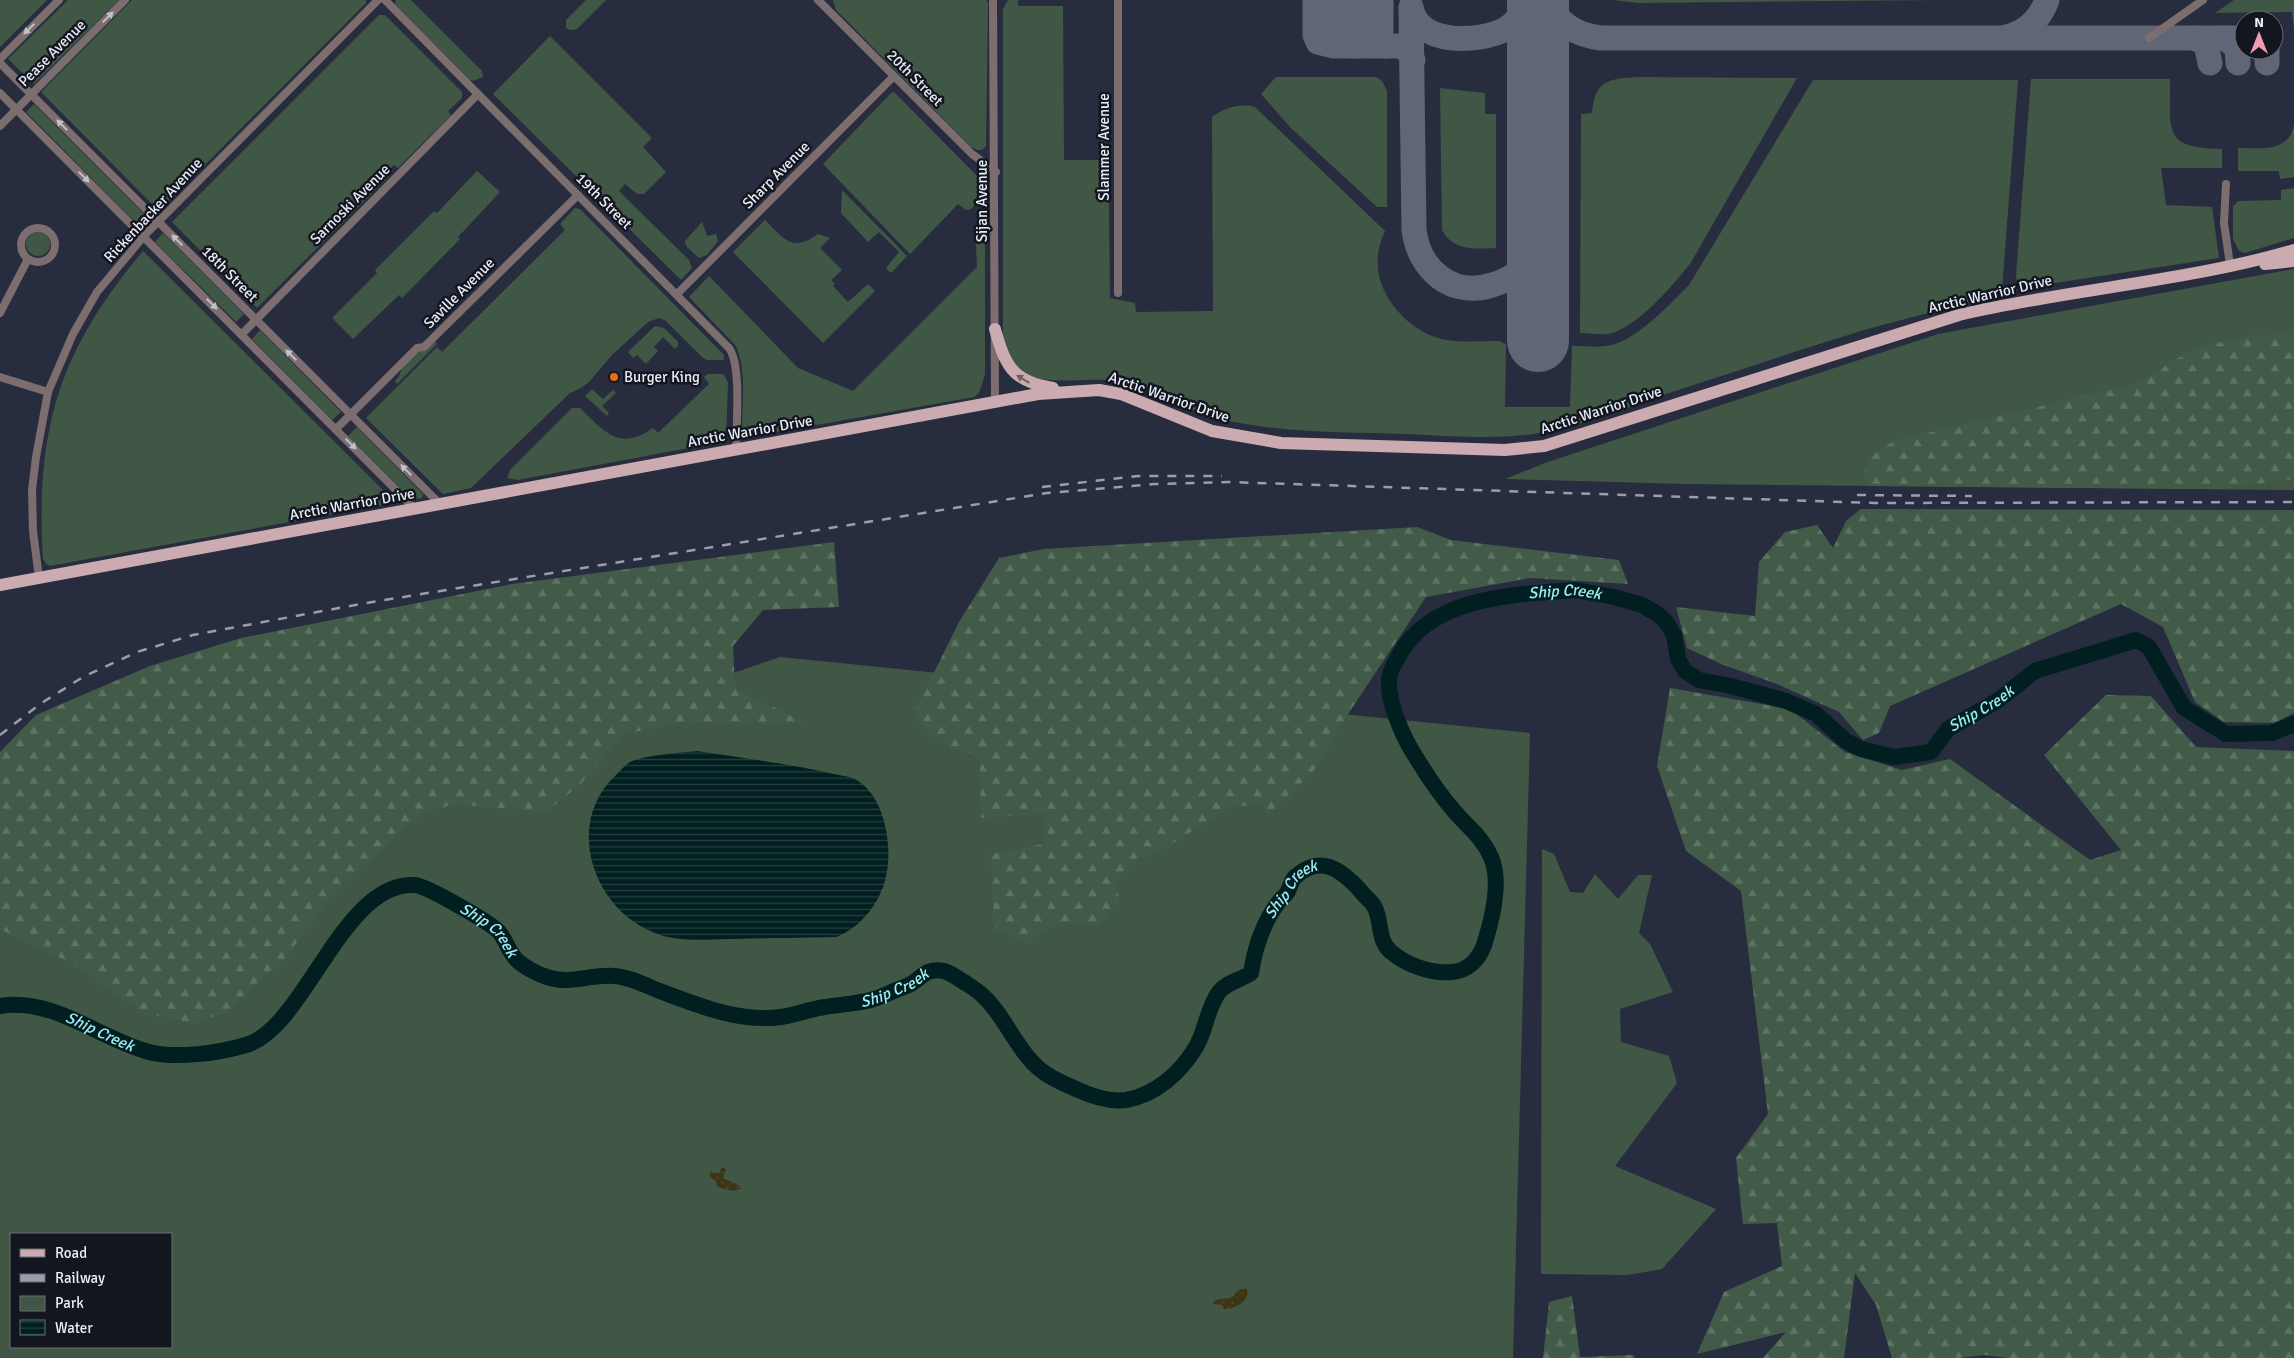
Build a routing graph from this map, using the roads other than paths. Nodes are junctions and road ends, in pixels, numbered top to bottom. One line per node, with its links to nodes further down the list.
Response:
1 (58, 0): 10 (street, one-way to 10)
2 (125, 0): 14 (street, Pease Avenue, one-way to 2)
3 (378, 0): 21 (street, Rickenbacker Avenue)
4 (385, 0): 15 (street, 19th Street)
5 (818, 0): 12 (street, 20th Street)
6 (994, 0): 18 (street, Sijan Avenue)
7 (1118, 0): 27 (street, Slammer Avenue)
8 (2204, 0): 9 (street)
9 (2149, 38)
10 (0, 59)
11 (0, 63): 14 (street, 18th Street)
12 (893, 77): 18 (street, 20th Street); 28 (street, Sharp Avenue)
13 (0, 93): 16 (street)
14 (30, 94): 16 (street, Pease Avenue); 21 (street, 18th Street, one-way to 14)
15 (478, 94): 20 (street, 19th Street); 30 (street, Sarnoski Avenue)
16 (16, 109): 17 (street, Pease Avenue); 22 (street, one-way to 22)
17 (0, 126)
18 (996, 172): 31 (street, Sijan Avenue)
19 (2226, 184): 26 (street)
20 (578, 195): 28 (street, 19th Street); 37 (street, Saville Avenue)
21 (158, 222): 22 (street, Rickenbacker Avenue); 30 (street, 18th Street, one-way to 21)
22 (144, 236): 32 (street, one-way to 32); 35 (street, Rickenbacker Avenue)
23 (2294, 250): 26 (main road, Arctic Warrior Drive)
24 (28, 259): 24 (street); 29 (street)
25 (2294, 261): 26 (main road, Arctic Warrior Drive)
26 (2230, 265): 34 (main road, Arctic Warrior Drive)
27 (1118, 293)
28 (677, 294): 39 (street, 19th Street)
29 (0, 313)
30 (256, 319): 32 (street, Sarnoski Avenue); 37 (street, 18th Street, one-way to 30)
31 (995, 329): 34 (main road, one-way to 31); 36 (street, Sijan Avenue)
32 (242, 334): 38 (street)
33 (0, 378): 35 (street)
34 (1070, 390): 36 (main road, Arctic Warrior Drive)
35 (48, 392): 42 (street, Rickenbacker Avenue)
36 (995, 402): 39 (main road, Arctic Warrior Drive)
37 (350, 414): 38 (street, Saville Avenue); 40 (street, 18th Street, one-way to 37)
38 (336, 429): 41 (street, one-way to 41)
39 (736, 450): 40 (main road, Arctic Warrior Drive)
40 (440, 504): 41 (main road, Arctic Warrior Drive)
41 (415, 509): 42 (main road, Arctic Warrior Drive)
42 (39, 578): 43 (main road, Arctic Warrior Drive)
43 (0, 585)

